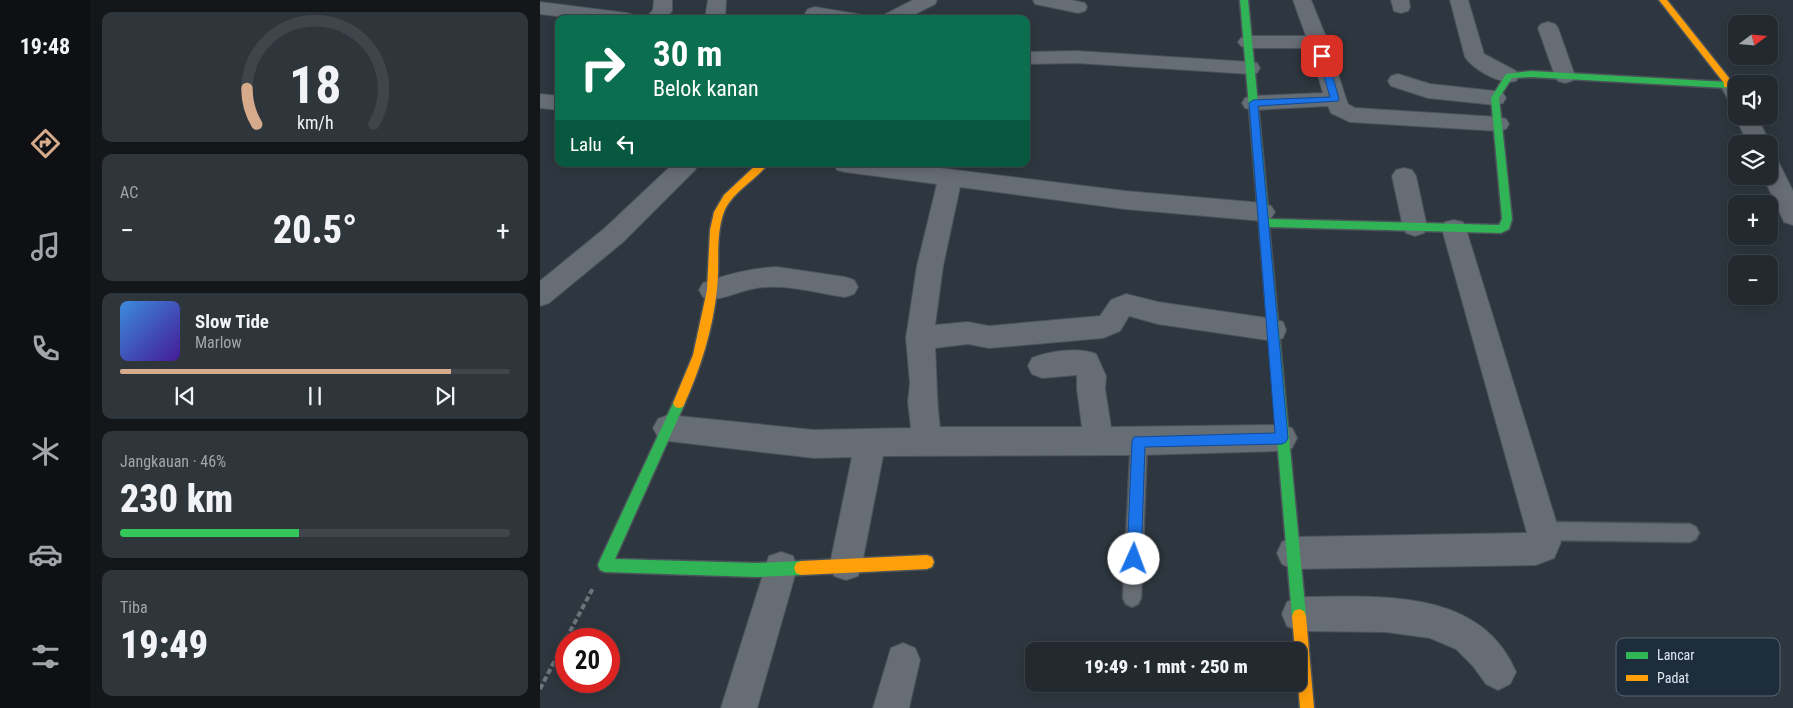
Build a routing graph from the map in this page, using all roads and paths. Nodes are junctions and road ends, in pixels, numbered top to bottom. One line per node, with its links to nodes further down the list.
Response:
1 (663, 0): 14 (street)
2 (717, 0): 15 (street)
3 (928, 0): 17 (street)
4 (1042, 0): 10 (street)
5 (1244, 0): 19 (street)
6 (1302, 0): 20 (street)
7 (1459, 0): 23 (street)
8 (1663, 0): 26 (street)
9 (587, 6): 11 (street); 13 (street)
10 (1078, 7)
11 (540, 8)
12 (815, 12): 16 (street)
13 (615, 15)
14 (658, 15)
15 (715, 15)
16 (833, 15)
17 (899, 15)
18 (1548, 28): 24 (street)
19 (1248, 42): 20 (street); 22 (street)
20 (1318, 42): 29 (street)
21 (1030, 58): 22 (street)
22 (1250, 68): 32 (street)
23 (1509, 76): 24 (street); 28 (street)
24 (1565, 76): 27 (street)
25 (1398, 82): 28 (street)
26 (1728, 84)
27 (1728, 91)
28 (1495, 98): 33 (street)
29 (1335, 99): 32 (street); 33 (street)
30 (540, 101): 31 (street)
31 (555, 103)
32 (1253, 103): 41 (street)
33 (1498, 124): 43 (street)
34 (684, 167): 46 (street)
35 (760, 167): 45 (street)
36 (868, 167): 38 (street)
37 (1404, 176): 42 (street)
38 (950, 178): 41 (street); 49 (street)
39 (1778, 184): 40 (street)
40 (1793, 216)
41 (1263, 218): 42 (street); 48 (street)
42 (1415, 227): 43 (street)
43 (1454, 229): 58 (street)
44 (845, 286): 45 (street)
45 (712, 290): 52 (street)
46 (540, 296)
47 (1078, 330): 48 (street); 49 (street); 50 (street)
48 (1273, 330): 53 (street)
49 (920, 338): 55 (street)
50 (1086, 362): 51 (street); 54 (street)
51 (1042, 366)
52 (668, 428): 57 (street); 63 (street)
53 (1282, 438): 56 (street); 60 (street)
54 (1098, 440): 55 (street); 56 (street)
55 (927, 441): 57 (street)
56 (1139, 441): 65 (lane)
57 (870, 444): 62 (street)
58 (1543, 531): 59 (lane); 60 (street)
59 (1690, 533)
60 (1293, 553): 66 (street)
61 (927, 562): 62 (street)
62 (846, 564): 64 (street)
63 (605, 565): 64 (street); 67 (path)
64 (781, 568): 73 (street)
65 (1132, 598)
66 (1299, 614): 68 (street); 71 (street)
67 (572, 628)
68 (1300, 642)
69 (555, 660): 72 (path)
70 (903, 660): 74 (street)
71 (1498, 672)
72 (540, 688)
73 (739, 708)
74 (891, 708)

